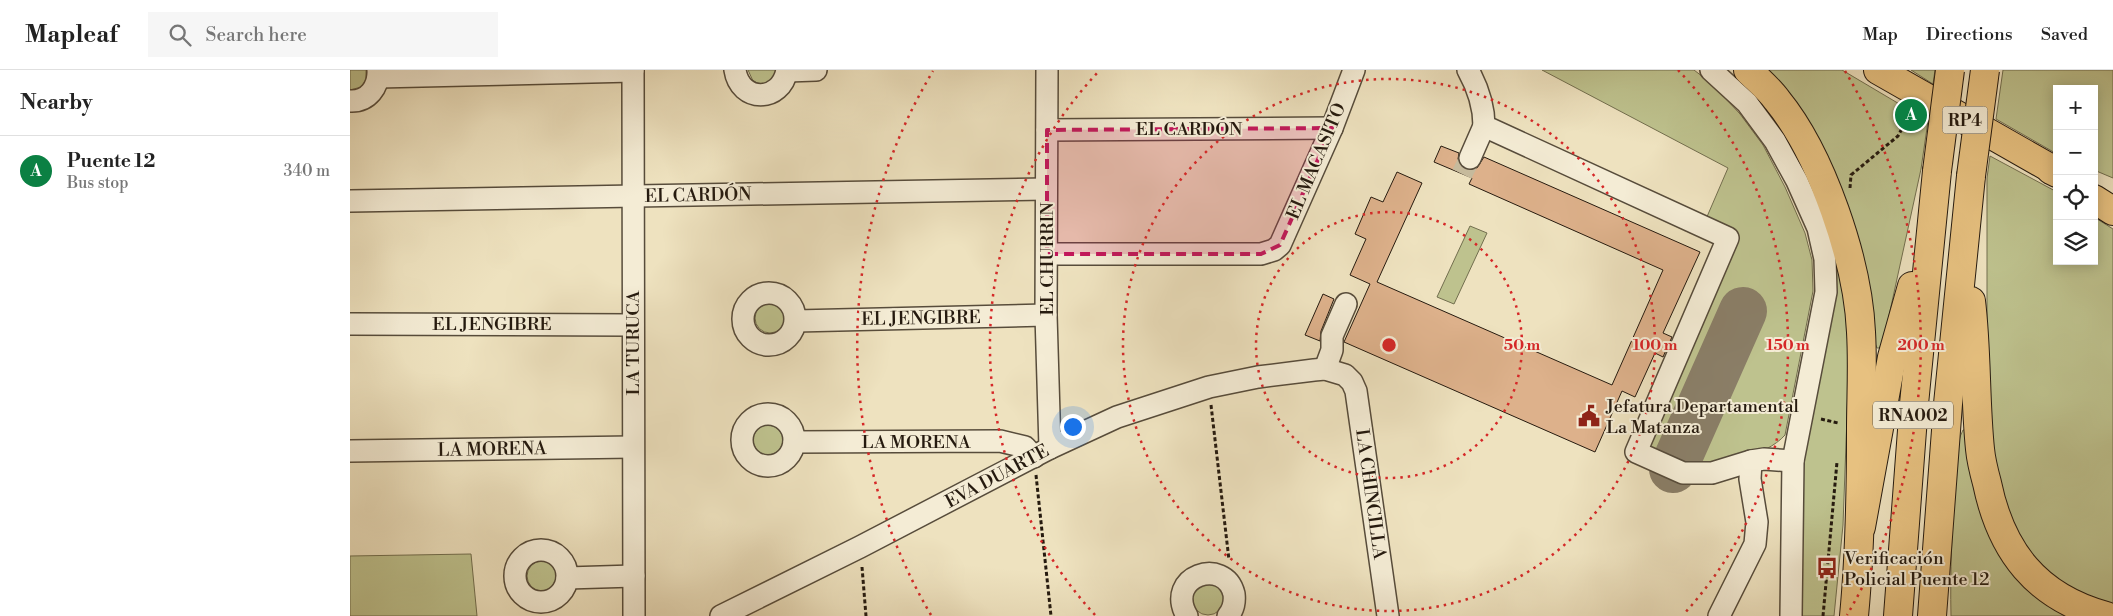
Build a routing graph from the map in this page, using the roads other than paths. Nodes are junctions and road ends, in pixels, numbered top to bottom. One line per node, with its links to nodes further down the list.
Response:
1 (633, 70): 13 (street); 22 (street, LA TURUCA)
2 (735, 70): 3 (street)
3 (787, 70): 4 (street)
4 (816, 70)
5 (1046, 70): 17 (street, EL CHURRIN)
6 (1354, 70): 16 (street, EL MACASITO)
7 (1468, 70): 15 (street)
8 (1711, 70): 42 (street)
9 (1748, 70): 43 (main road)
10 (1878, 70): 19 (main road, RP4)
11 (1950, 70): 27 (main road, RNA002, bridge)
12 (1985, 70): 28 (main road, RNA002, bridge)
13 (378, 73): 14 (street)
14 (350, 101)
15 (1484, 126): 18 (street); 41 (street)
16 (1332, 128): 17 (street, EL CARDÓN); 29 (street, EL MACASITO)
17 (1046, 130): 20 (street, EL CHURRIN)
18 (1470, 158)
19 (2053, 170)
20 (1046, 189): 22 (street, EL CARDÓN); 29 (street, EL CHURRIN)
21 (2098, 190): 23 (main road)
22 (633, 196): 24 (street, EL CARDÓN); 34 (street, LA TURUCA)
23 (2113, 196)
24 (350, 201)
25 (2098, 201): 26 (main road)
26 (2113, 211)
27 (1932, 214): 43 (main road); 54 (main road, RNA002)
28 (1964, 245): 55 (main road, RNA002); 56 (main road)
29 (1046, 254): 31 (street, EL CHURRIN)
30 (1346, 304): 35 (street)
31 (1046, 315): 32 (street, EL JENGIBRE); 40 (street, EL CHURRIN)
32 (796, 321)
33 (350, 324): 34 (street, EL JENGIBRE)
34 (633, 325): 38 (street, LA TURUCA)
35 (1325, 369): 36 (street, EVA DUARTE); 40 (street, EVA DUARTE)
36 (1345, 375): 50 (street, LA CHINCILLA)
37 (794, 442): 40 (street, LA MORENA)
38 (634, 446): 39 (street, LA MORENA); 44 (street, LA TURUCA)
39 (350, 451)
40 (1042, 452): 47 (street, EVA DUARTE)
41 (1751, 461): 42 (street); 51 (street)
42 (1793, 461): 52 (street)
43 (1861, 527): 53 (main road)
44 (634, 576): 45 (street); 46 (street, LA TURUCA)
45 (568, 578)
46 (634, 616)
47 (721, 616)
48 (1187, 616): 49 (street)
49 (1228, 616)
50 (1388, 616)
51 (1719, 616)
52 (1791, 616)
53 (1854, 616)
54 (1898, 616)
55 (1932, 616)
56 (2106, 616)

